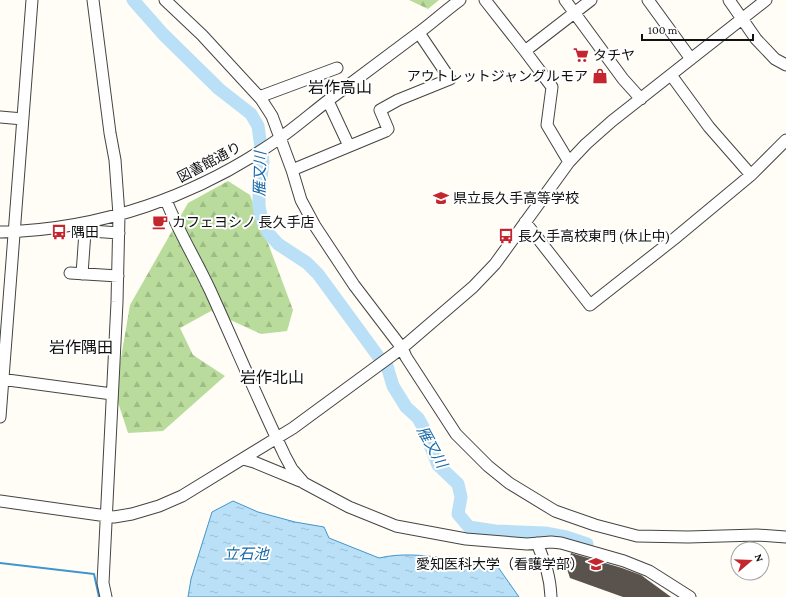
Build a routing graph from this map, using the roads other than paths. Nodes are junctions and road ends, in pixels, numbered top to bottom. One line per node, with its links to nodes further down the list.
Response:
1 (32, 0): 23 (street)
2 (93, 0): 31 (street)
3 (166, 0): 19 (street)
4 (460, 0): 13 (street, 図書館通り)
5 (485, 0): 14 (street)
6 (565, 0): 11 (street)
7 (591, 0): 11 (street)
8 (648, 0): 15 (street)
9 (729, 0): 12 (street)
10 (766, 0): 12 (street)
11 (574, 13): 14 (street); 20 (street)
12 (743, 18): 15 (street); 16 (street)
13 (419, 33): 21 (street, 図書館通り); 26 (street)
14 (525, 50): 27 (street)
15 (691, 59): 18 (street)
16 (786, 65)
17 (337, 68): 19 (street)
18 (670, 75): 20 (street); 29 (street)
19 (259, 97): 24 (street)
20 (641, 99): 27 (street)
21 (328, 100): 24 (street, 図書館通り); 26 (street)
22 (0, 118): 23 (street)
23 (23, 119): 33 (street)
24 (280, 138): 28 (street); 30 (street, 図書館通り)
25 (786, 140): 29 (street)
26 (350, 146): 28 (street)
27 (569, 162): 32 (street)
28 (292, 170): 39 (street)
29 (751, 175): 32 (street)
30 (166, 200): 31 (street, 図書館通り); 43 (street)
31 (118, 215): 33 (street, 図書館通り); 35 (street)
32 (525, 222): 39 (street)
33 (15, 231): 34 (street, 図書館通り); 40 (street)
34 (0, 232)
35 (119, 233): 37 (street); 38 (street)
36 (70, 273): 37 (street)
37 (82, 274): 38 (street)
38 (118, 276): 41 (street)
39 (402, 348): 43 (street); 48 (street)
40 (1, 379): 41 (street); 42 (street)
41 (112, 394): 47 (street)
42 (0, 416)
43 (276, 439): 44 (street); 45 (street)
44 (243, 459): 45 (street); 47 (street)
45 (304, 483): 49 (street)
46 (0, 501): 47 (street)
47 (107, 516): 50 (street)
48 (786, 537)
49 (537, 543): 51 (street); 52 (street)
50 (106, 597)
51 (552, 597)
52 (690, 597)

